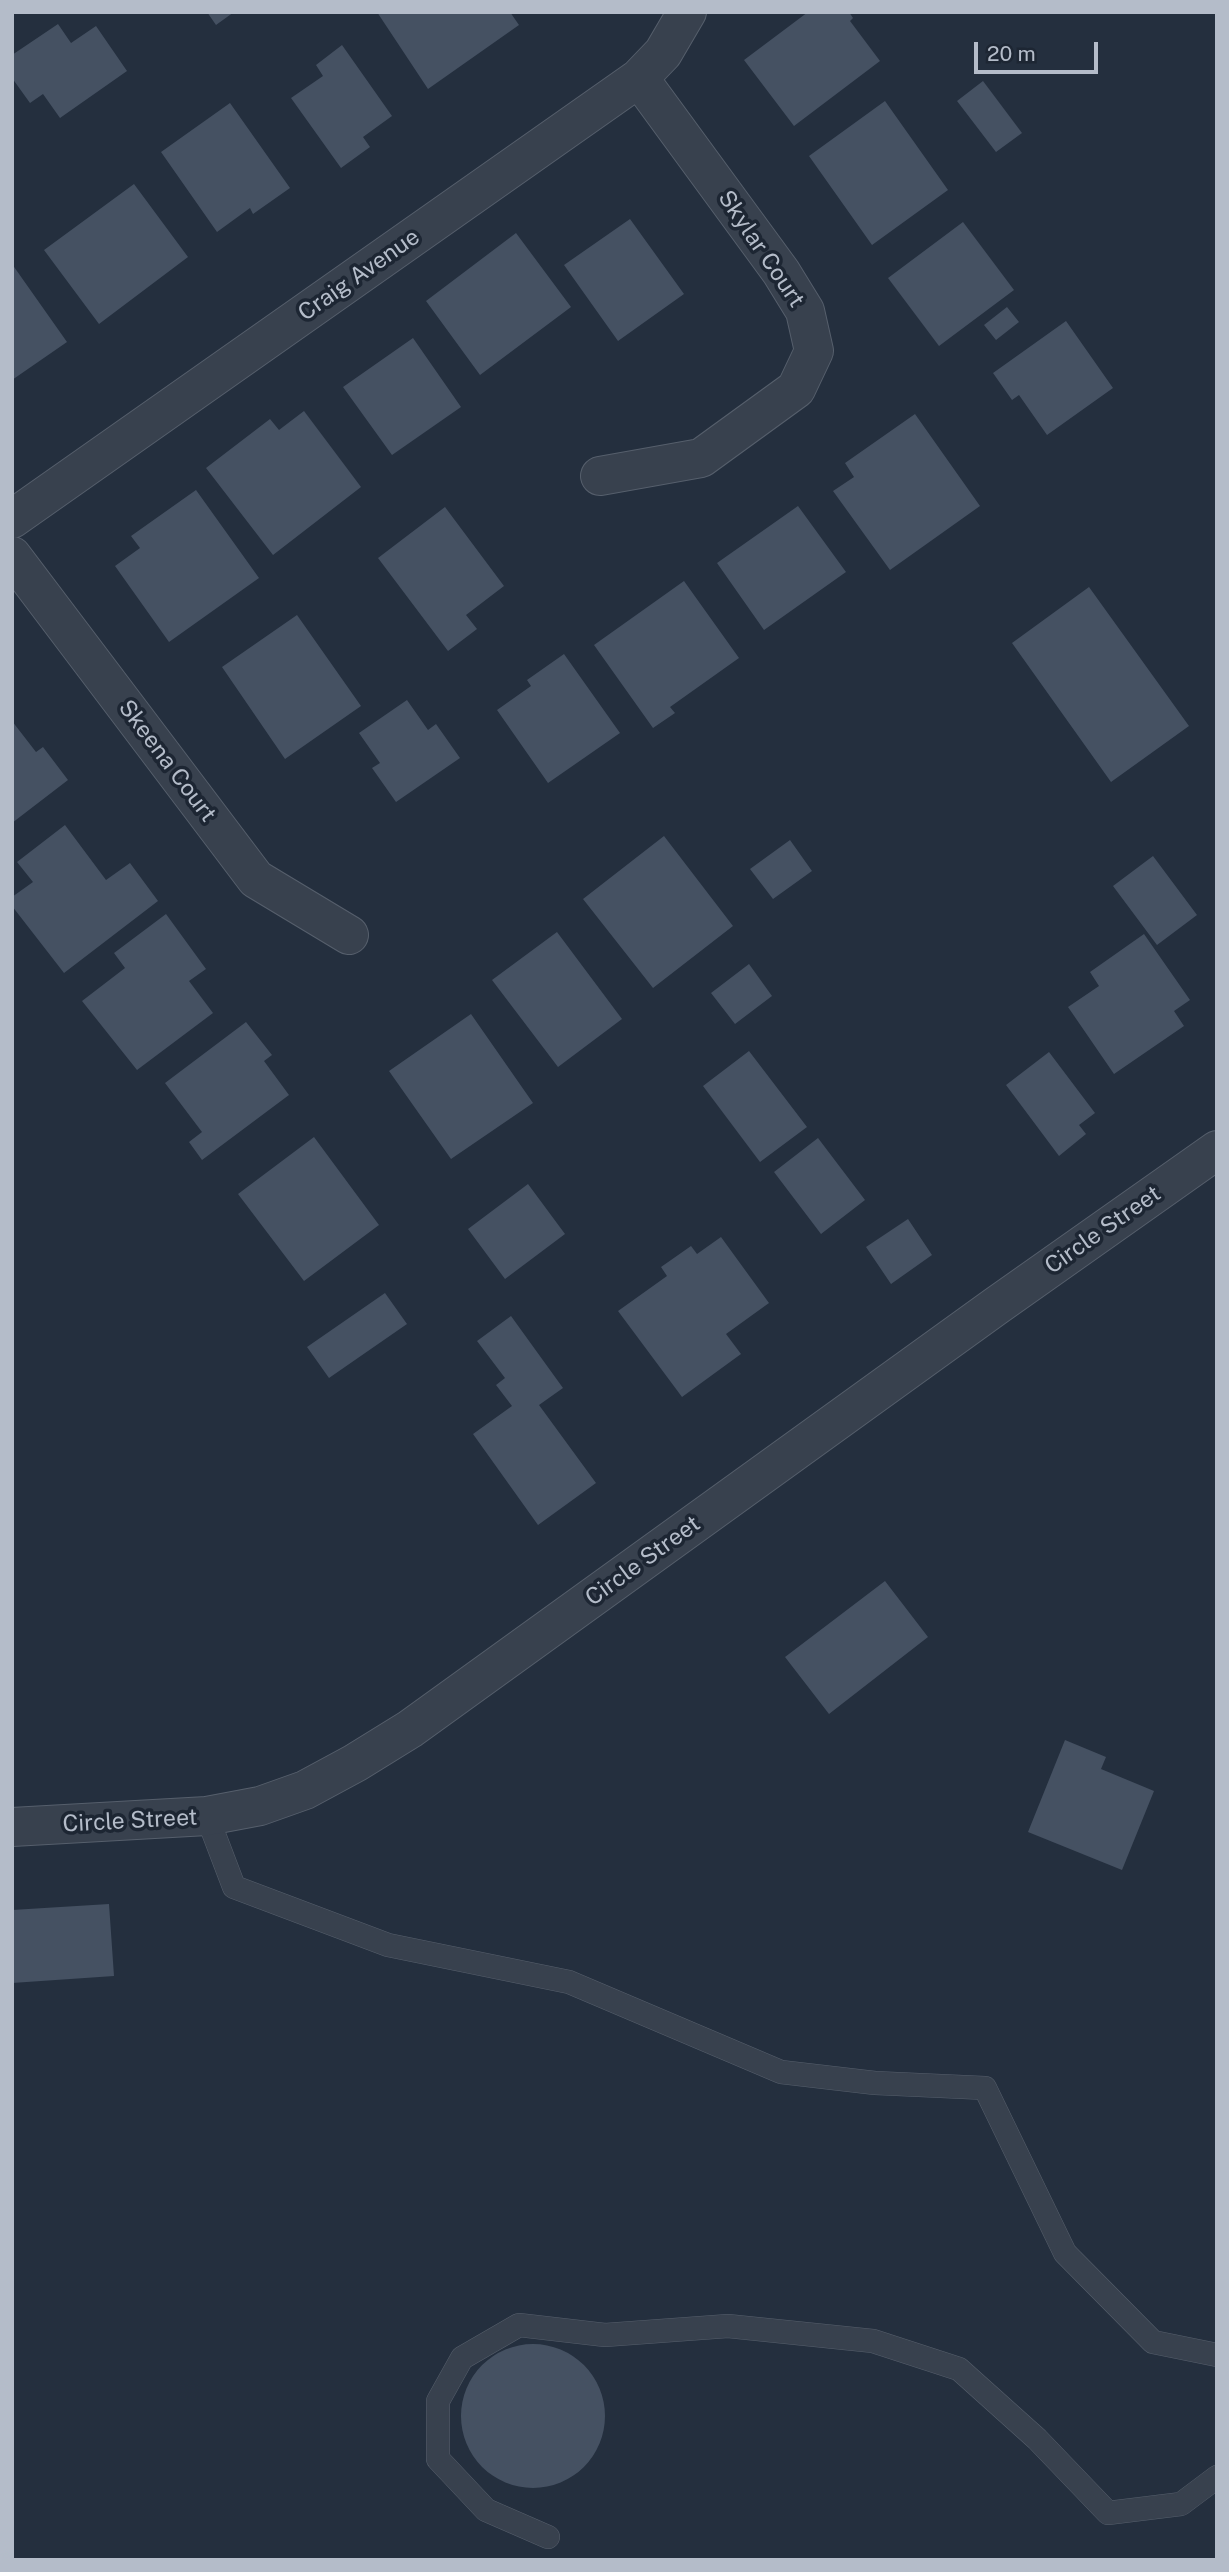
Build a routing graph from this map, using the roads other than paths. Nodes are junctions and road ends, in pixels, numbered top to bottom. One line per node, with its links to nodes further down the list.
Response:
1 (687, 12): 2 (street, Craig Avenue)
2 (639, 78): 3 (street, Skylar Court); 4 (street, Craig Avenue)
3 (600, 476)
4 (12, 519)
5 (12, 556): 6 (street, Skeena Court)
6 (349, 935)
7 (1217, 1150): 8 (street, Circle Street)
8 (207, 1816): 9 (street, Circle Street); 10 (lane)
9 (12, 1828)
10 (1217, 2355)
11 (1217, 2477): 12 (lane)
12 (548, 2537)

